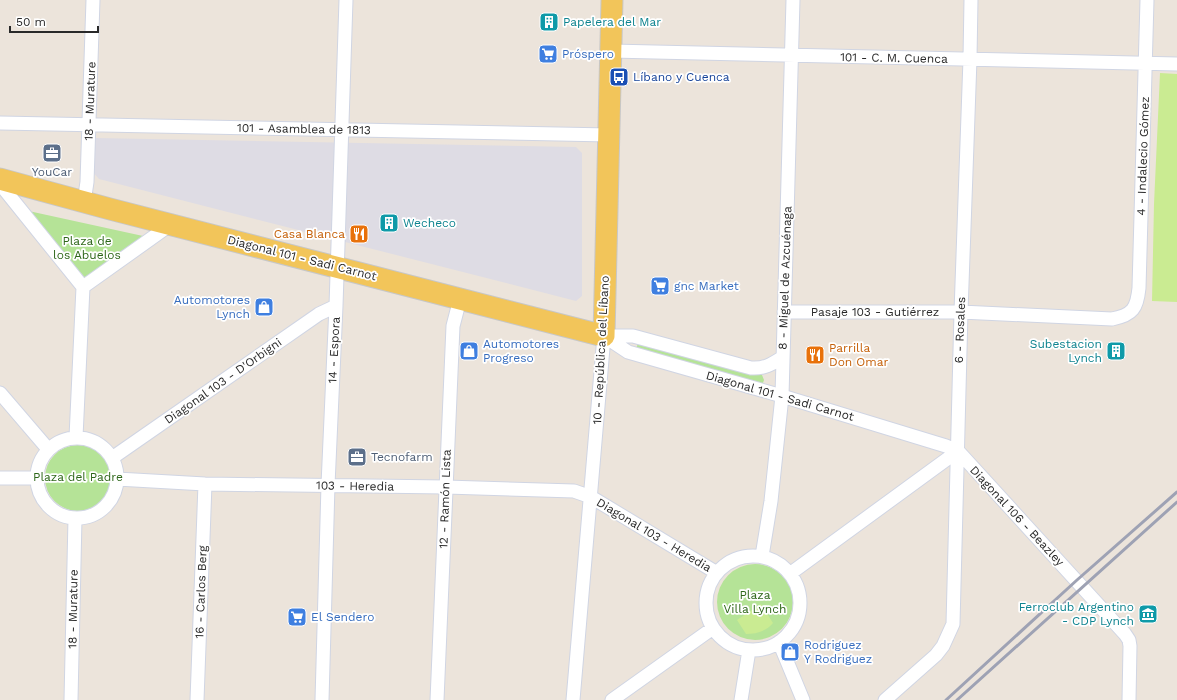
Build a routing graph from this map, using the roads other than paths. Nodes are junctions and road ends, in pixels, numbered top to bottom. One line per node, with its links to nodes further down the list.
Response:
1 (93, 0): 13 (street, 18 - Murature)
2 (346, 0): 14 (street, 14 - Espora)
3 (612, 0): 7 (main road, 10 - República del Líbano)
4 (793, 0): 8 (street, 8 - Miguel de Azcuénaga)
5 (971, 0): 9 (street, 6 - Rosales)
6 (1147, 0): 10 (street, 4 - Indalecio Gómez)
7 (610, 51): 8 (street, 101 - C. M. Cuenca); 15 (main road, 10 - República del Líbano)
8 (791, 55): 9 (street, 101 - C. M. Cuenca); 25 (street, 8 - Miguel de Azcuénaga)
9 (970, 59): 10 (street, 101 - C. M. Cuenca); 26 (street, 6 - Rosales)
10 (1146, 63): 11 (street, 101 - C. M. Cuenca); 24 (street, 4 - Indalecio Gómez)
11 (1177, 64)
12 (0, 123): 13 (street, 101 - Asamblea de 1813)
13 (90, 126): 14 (street, 101 - Asamblea de 1813); 18 (street, 18 - Murature)
14 (341, 130): 15 (street, 101 - Asamblea de 1813); 20 (street, 14 - Espora)
15 (609, 135): 27 (main road, 10 - República del Líbano)
16 (0, 179): 18 (main road, Diagonal 101 - Sadi Carnot)
17 (0, 184): 21 (street)
18 (84, 202): 19 (main road, Diagonal 101 - Sadi Carnot)
19 (170, 224): 20 (main road, Diagonal 101 - Sadi Carnot); 21 (street)
20 (338, 267): 22 (main road, Diagonal 101 - Sadi Carnot); 23 (street, 14 - Espora)
21 (84, 287): 31 (street)
22 (460, 299): 27 (main road, Diagonal 101 - Sadi Carnot); 40 (street, 12 - Ramón Lista)
23 (336, 306): 34 (street, Diagonal 103 - D'Orbigni); 39 (street, 14 - Espora)
24 (1132, 311): 26 (street, Pasaje 103 - Gutiérrez)
25 (784, 312): 26 (street, Pasaje 103 - Gutiérrez); 28 (street, 8 - Miguel de Azcuénaga)
26 (961, 312): 33 (street, 6 - Rosales)
27 (604, 336): 28 (street, Diagonal 101 - Sadi Carnot); 30 (street, Diagonal 101 - Sadi Carnot); 41 (street, 10 - República del Líbano)
28 (783, 356): 30 (street, 8 - Miguel de Azcuénaga)
29 (0, 393): 32 (street)
30 (782, 396): 33 (street, Diagonal 101 - Sadi Carnot); 43 (street, 8 - Miguel de Azcuénaga)
31 (76, 437): 32 (street); 34 (street)
32 (48, 449): 36 (street)
33 (958, 452): 45 (street); 57 (street, 6 - Rosales); 58 (street, Diagonal 106 - Beazley)
34 (112, 458): 37 (street)
35 (0, 478): 36 (street)
36 (37, 478): 42 (street)
37 (117, 479): 38 (street, 103 - Heredia); 42 (street)
38 (205, 484): 39 (street, 103 - Heredia); 50 (street, 16 - Carlos Berg)
39 (328, 485): 40 (street, 103 - Heredia); 51 (street, 14 - Espora)
40 (446, 487): 41 (street, 103 - Heredia); 52 (street, 12 - Ramón Lista)
41 (591, 497): 44 (street, Diagonal 103 - Heredia); 53 (street, 10 - República del Líbano)
42 (74, 518): 49 (street, 18 - Murature)
43 (762, 556): 44 (street); 45 (street)
44 (717, 572): 46 (street)
45 (790, 573): 47 (street)
46 (712, 628): 48 (street); 54 (street)
47 (779, 642): 48 (street); 56 (street)
48 (749, 650): 55 (street)
49 (71, 700)
50 (197, 700)
51 (322, 700)
52 (437, 700)
53 (573, 700)
54 (612, 700)
55 (741, 700)
56 (804, 700)
57 (885, 700)
58 (1129, 700)

